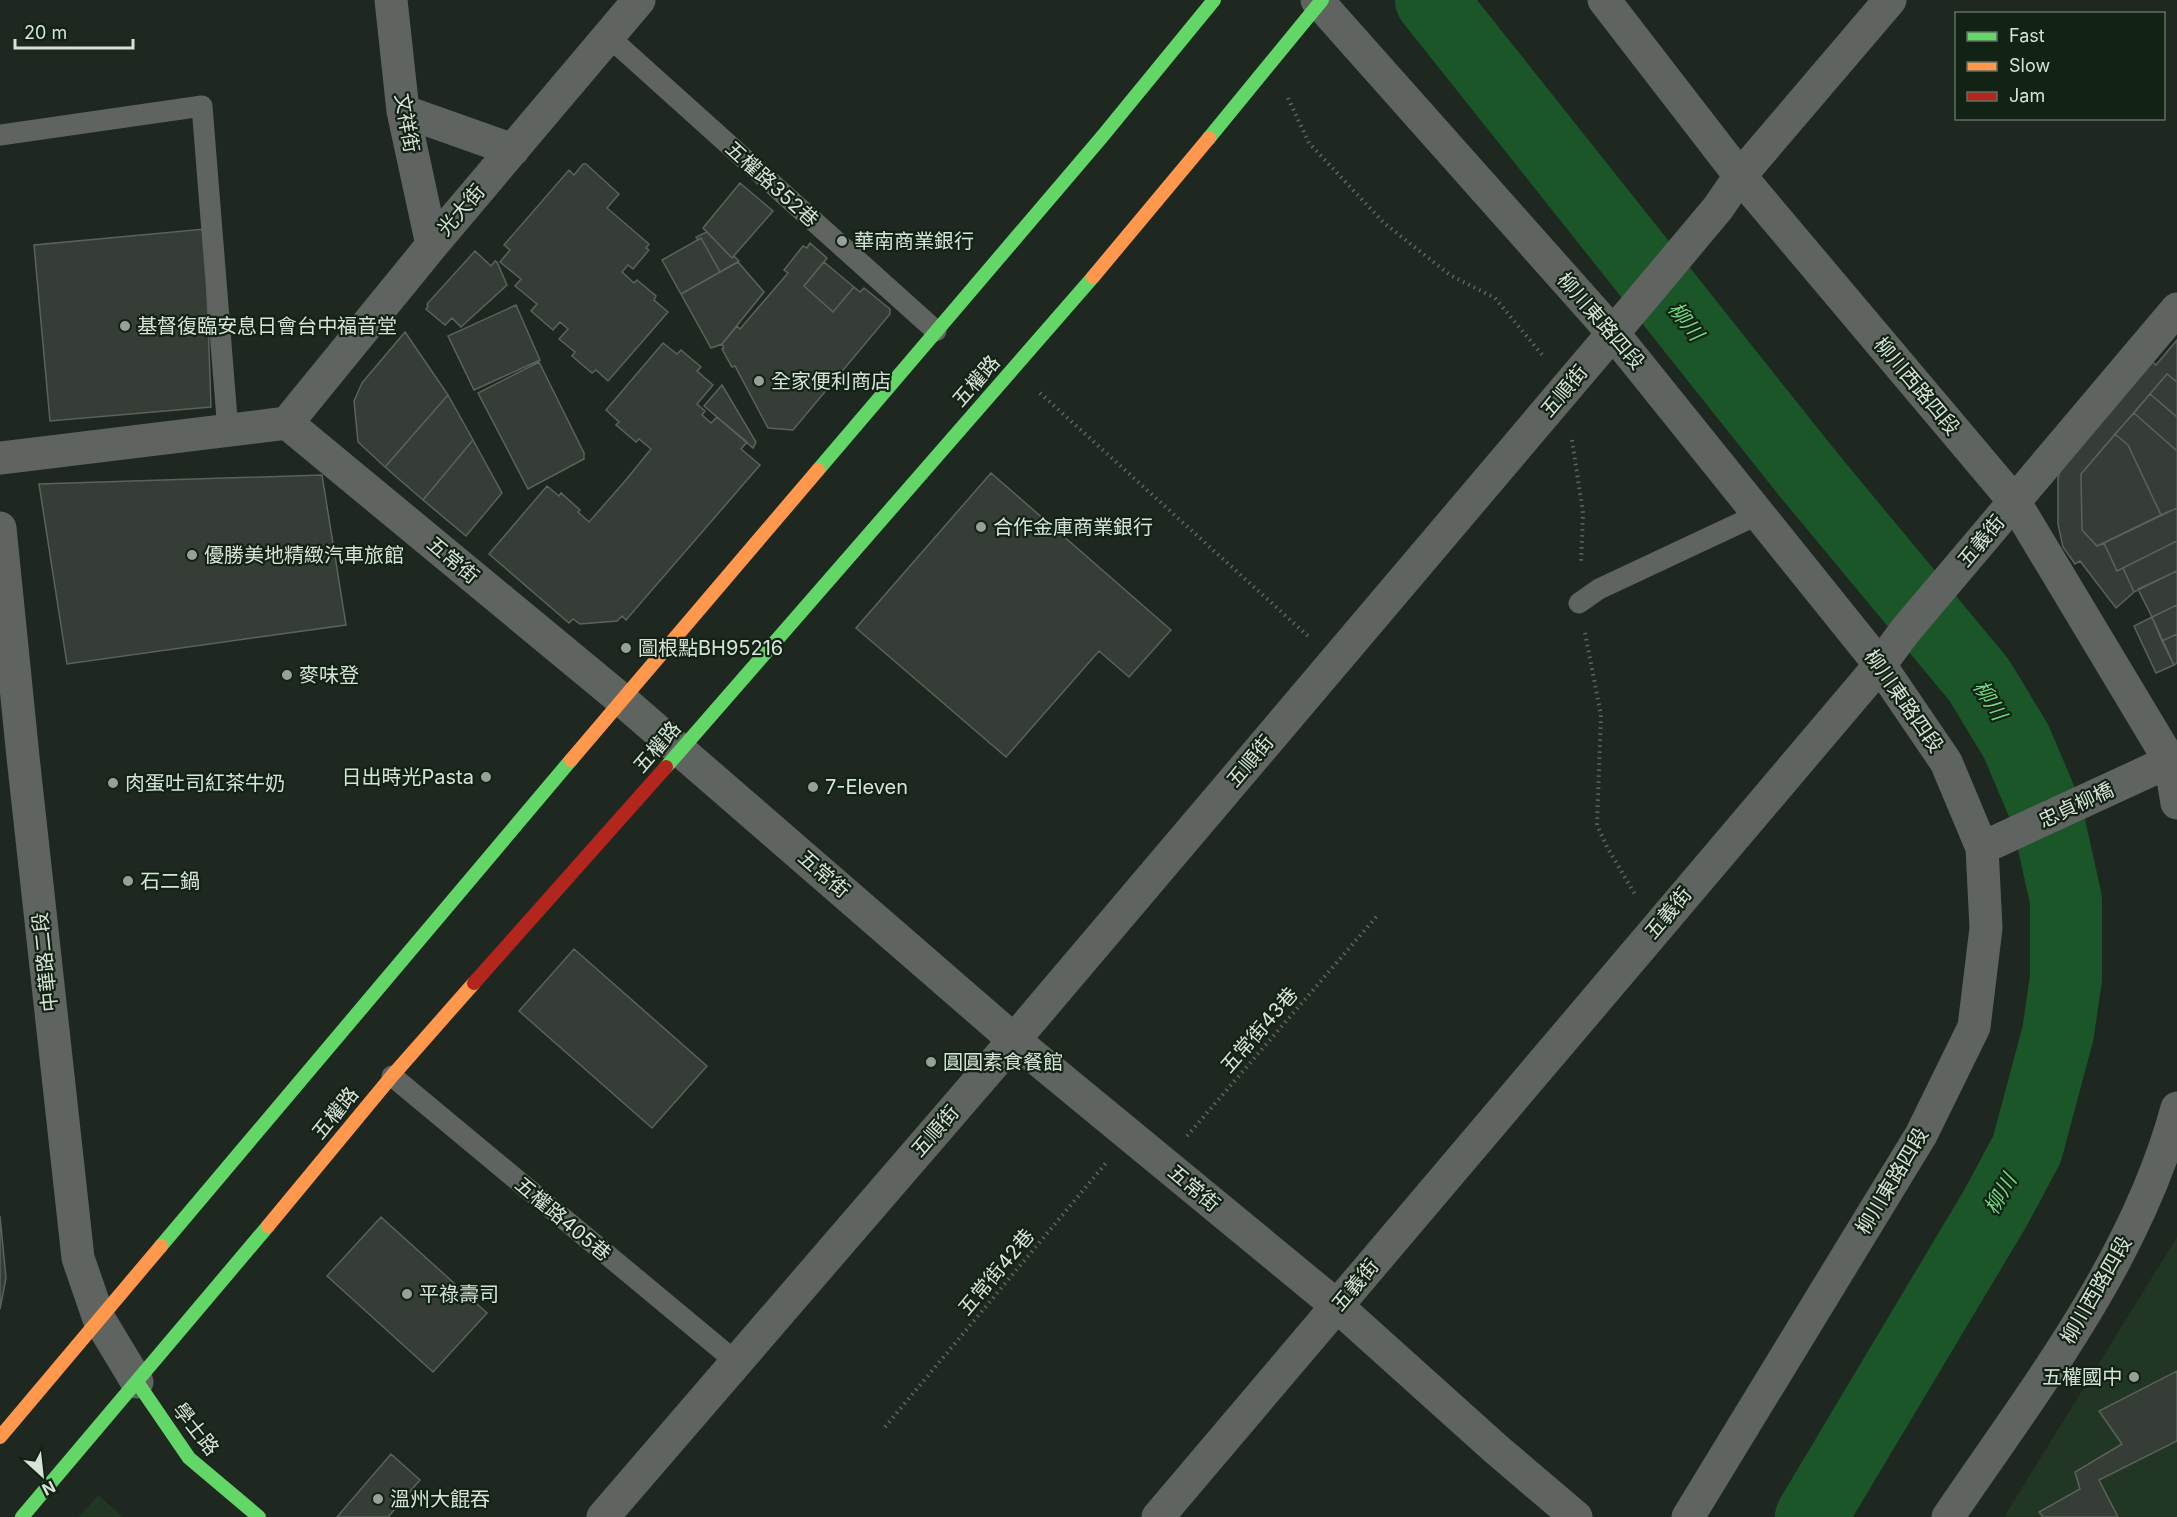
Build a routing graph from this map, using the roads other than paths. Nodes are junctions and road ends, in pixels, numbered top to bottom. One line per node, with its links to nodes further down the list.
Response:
1 (390, 0): 8 (street, 文祥街)
2 (639, 0): 7 (street, 光大街)
3 (1214, 0): 14 (main road)
4 (1604, 0): 11 (street, 柳川西路四段)
5 (1890, 0): 11 (street, 五順街)
6 (1319, 1): 15 (street, 柳川東路四段); 25 (main road, 五權路)
7 (609, 37): 10 (street, 光大街); 14 (lane, 五權路352巷)
8 (403, 111): 10 (street); 12 (street, 文祥街)
9 (0, 135): 17 (lane)
10 (513, 150): 12 (street, 光大街)
11 (1740, 177): 15 (street, 五順街); 19 (street, 柳川西路四段)
12 (432, 245): 16 (street, 光大街)
13 (2177, 309): 19 (street, 五義街)
14 (936, 331): 24 (main road)
15 (1613, 333): 20 (street, 柳川東路四段); 30 (street, 五順街)
16 (287, 423): 17 (street); 24 (street, 五常街)
17 (228, 431): 18 (street)
18 (0, 458)
19 (2008, 509): 23 (street, 五義街); 27 (street, 柳川西路四段)
20 (1759, 514): 22 (lane); 23 (street, 柳川東路四段)
21 (0, 528): 26 (street, 中華路二段)
22 (1579, 603)
23 (1880, 664): 29 (street, 柳川東路四段); 33 (street, 五義街)
24 (622, 700): 25 (street, 五常街); 34 (main road)
25 (681, 750): 30 (street, 五常街); 31 (main road, 五權路)
26 (11, 758): 34 (street, 中華路二段)
27 (2174, 760): 28 (street, 柳川西路四段); 29 (street, 忠貞柳橋)
28 (2177, 803)
29 (1982, 848): 43 (street, 柳川東路四段)
30 (1014, 1040): 33 (street, 五常街); 35 (street, 五順街)
31 (392, 1076): 35 (lane, 五權路405巷); 36 (main road, 五權路)
32 (2177, 1108): 44 (street, 柳川西路四段)
33 (1337, 1306): 41 (street, 五義街); 42 (street, 五常街)
34 (99, 1319): 36 (street, 中華路二段); 37 (main road)
35 (735, 1361): 40 (street, 五順街)
36 (137, 1382): 38 (main road, 五權路); 39 (main road, 學士路)
37 (0, 1437)
38 (22, 1517)
39 (259, 1517)
40 (603, 1517)
41 (1158, 1517)
42 (1576, 1517)
43 (1688, 1517)
44 (1948, 1517)

